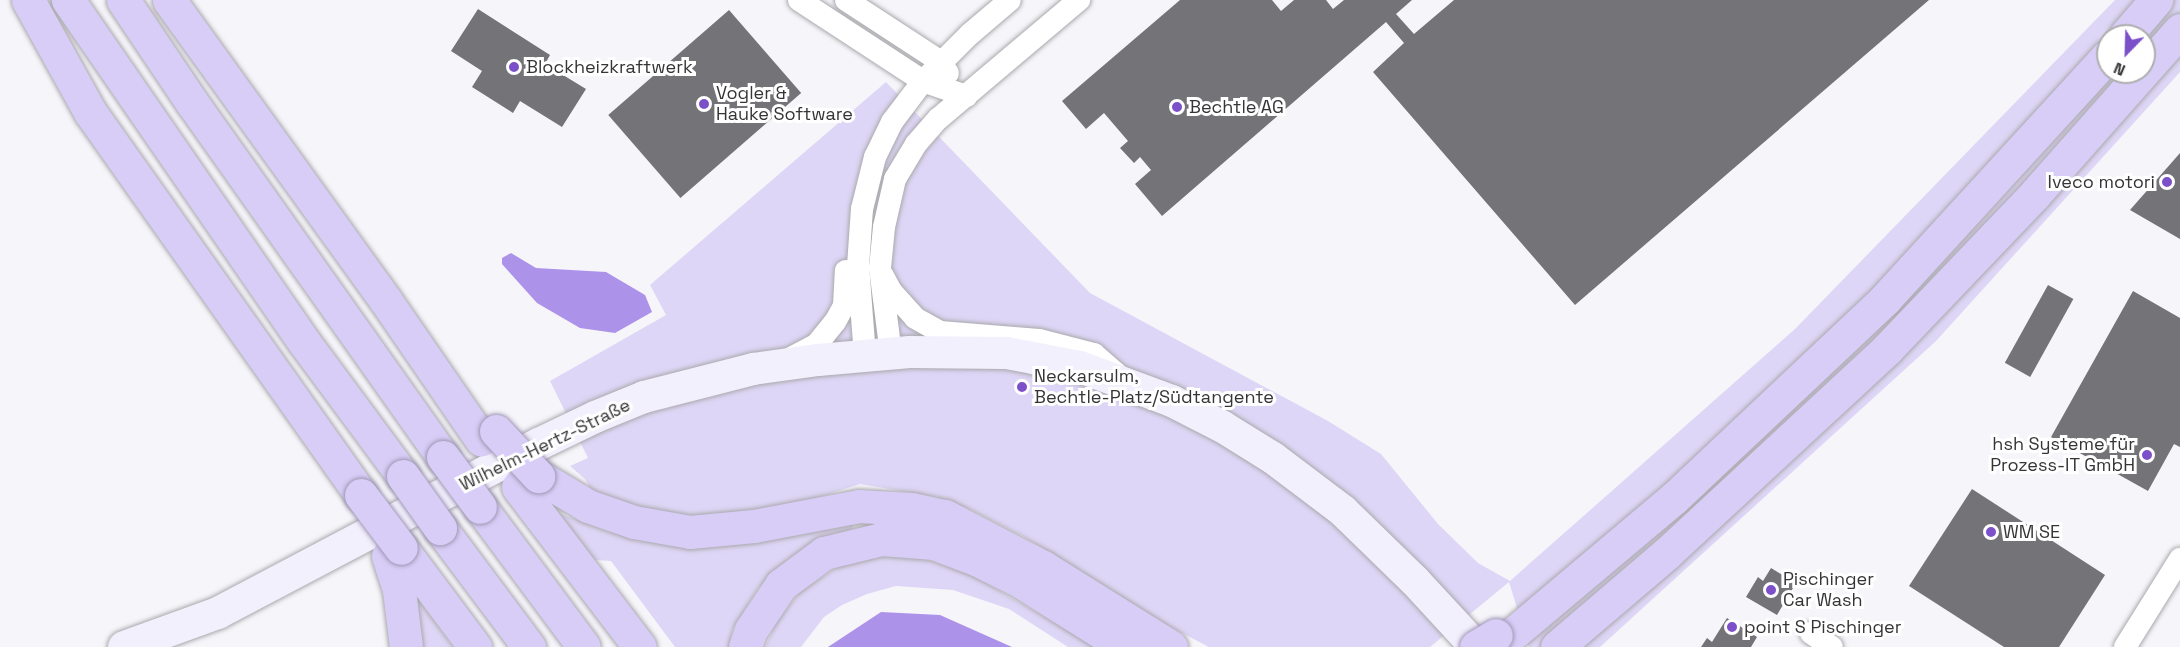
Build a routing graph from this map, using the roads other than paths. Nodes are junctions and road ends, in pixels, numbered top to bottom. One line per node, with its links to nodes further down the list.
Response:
1 (27, 0): 24 (highway, bridge)
2 (68, 0): 32 (highway, bridge)
3 (123, 0): 33 (highway, bridge)
4 (169, 0): 23 (highway)
5 (799, 0): 15 (street)
6 (846, 0): 13 (street)
7 (1010, 0): 13 (street)
8 (1079, 0): 17 (street)
9 (2156, 0): 10 (highway)
10 (2135, 24)
11 (2180, 30): 16 (highway)
12 (2180, 53): 16 (highway)
13 (940, 62): 15 (street); 17 (street)
14 (2096, 69): 27 (highway)
15 (923, 81): 17 (street); 18 (street)
16 (2124, 95): 28 (highway)
17 (966, 96): 19 (street)
18 (875, 157): 20 (street); 21 (street)
19 (880, 268): 20 (street); 22 (street)
20 (878, 355): 21 (main road, Wilhelm-Hertz-Straße); 22 (main road, Wilhelm-Hertz-Straße)
21 (777, 366): 29 (main road, Wilhelm-Hertz-Straße)
22 (1126, 382): 27 (main road, Wilhelm-Hertz-Straße)
23 (528, 482): 34 (highway); 37 (highway)
24 (395, 552): 30 (highway); 31 (highway)
25 (2180, 559): 39 (street)
26 (1811, 633): 38 (street)
27 (1495, 641)
28 (1566, 642)
29 (124, 647)
30 (406, 647)
31 (475, 647)
32 (529, 647)
33 (584, 647)
34 (640, 647)
35 (745, 647): 36 (highway)
36 (1125, 647)
37 (1171, 647)
38 (1832, 647)
39 (2125, 647)

